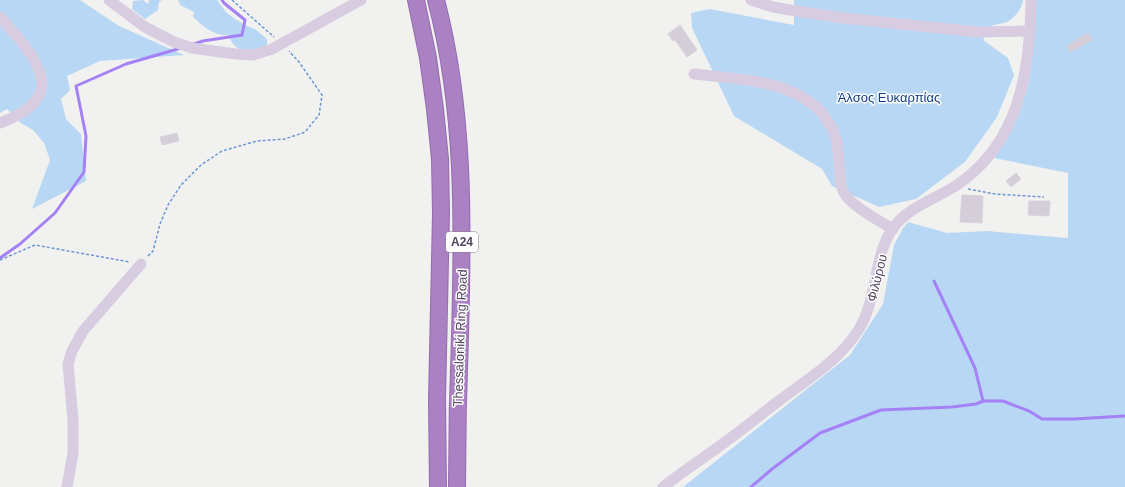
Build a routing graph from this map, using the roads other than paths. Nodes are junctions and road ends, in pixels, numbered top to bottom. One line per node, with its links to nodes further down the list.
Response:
1 (109, 0): 2 (street)
2 (362, 0)
3 (416, 0): 14 (highway, Thessaloniki Ring Road / Α24)
4 (436, 0): 15 (highway, Thessaloniki Ring Road / Α24)
5 (751, 0): 8 (street)
6 (1031, 0): 8 (street, Φιλύρου)
7 (0, 17): 10 (street)
8 (1029, 31): 11 (street, Φιλύρου)
9 (694, 74): 11 (street)
10 (0, 123)
11 (893, 229): 16 (street, Φιλύρου)
12 (141, 264): 13 (street)
13 (67, 487)
14 (438, 487)
15 (457, 487)
16 (663, 487)

